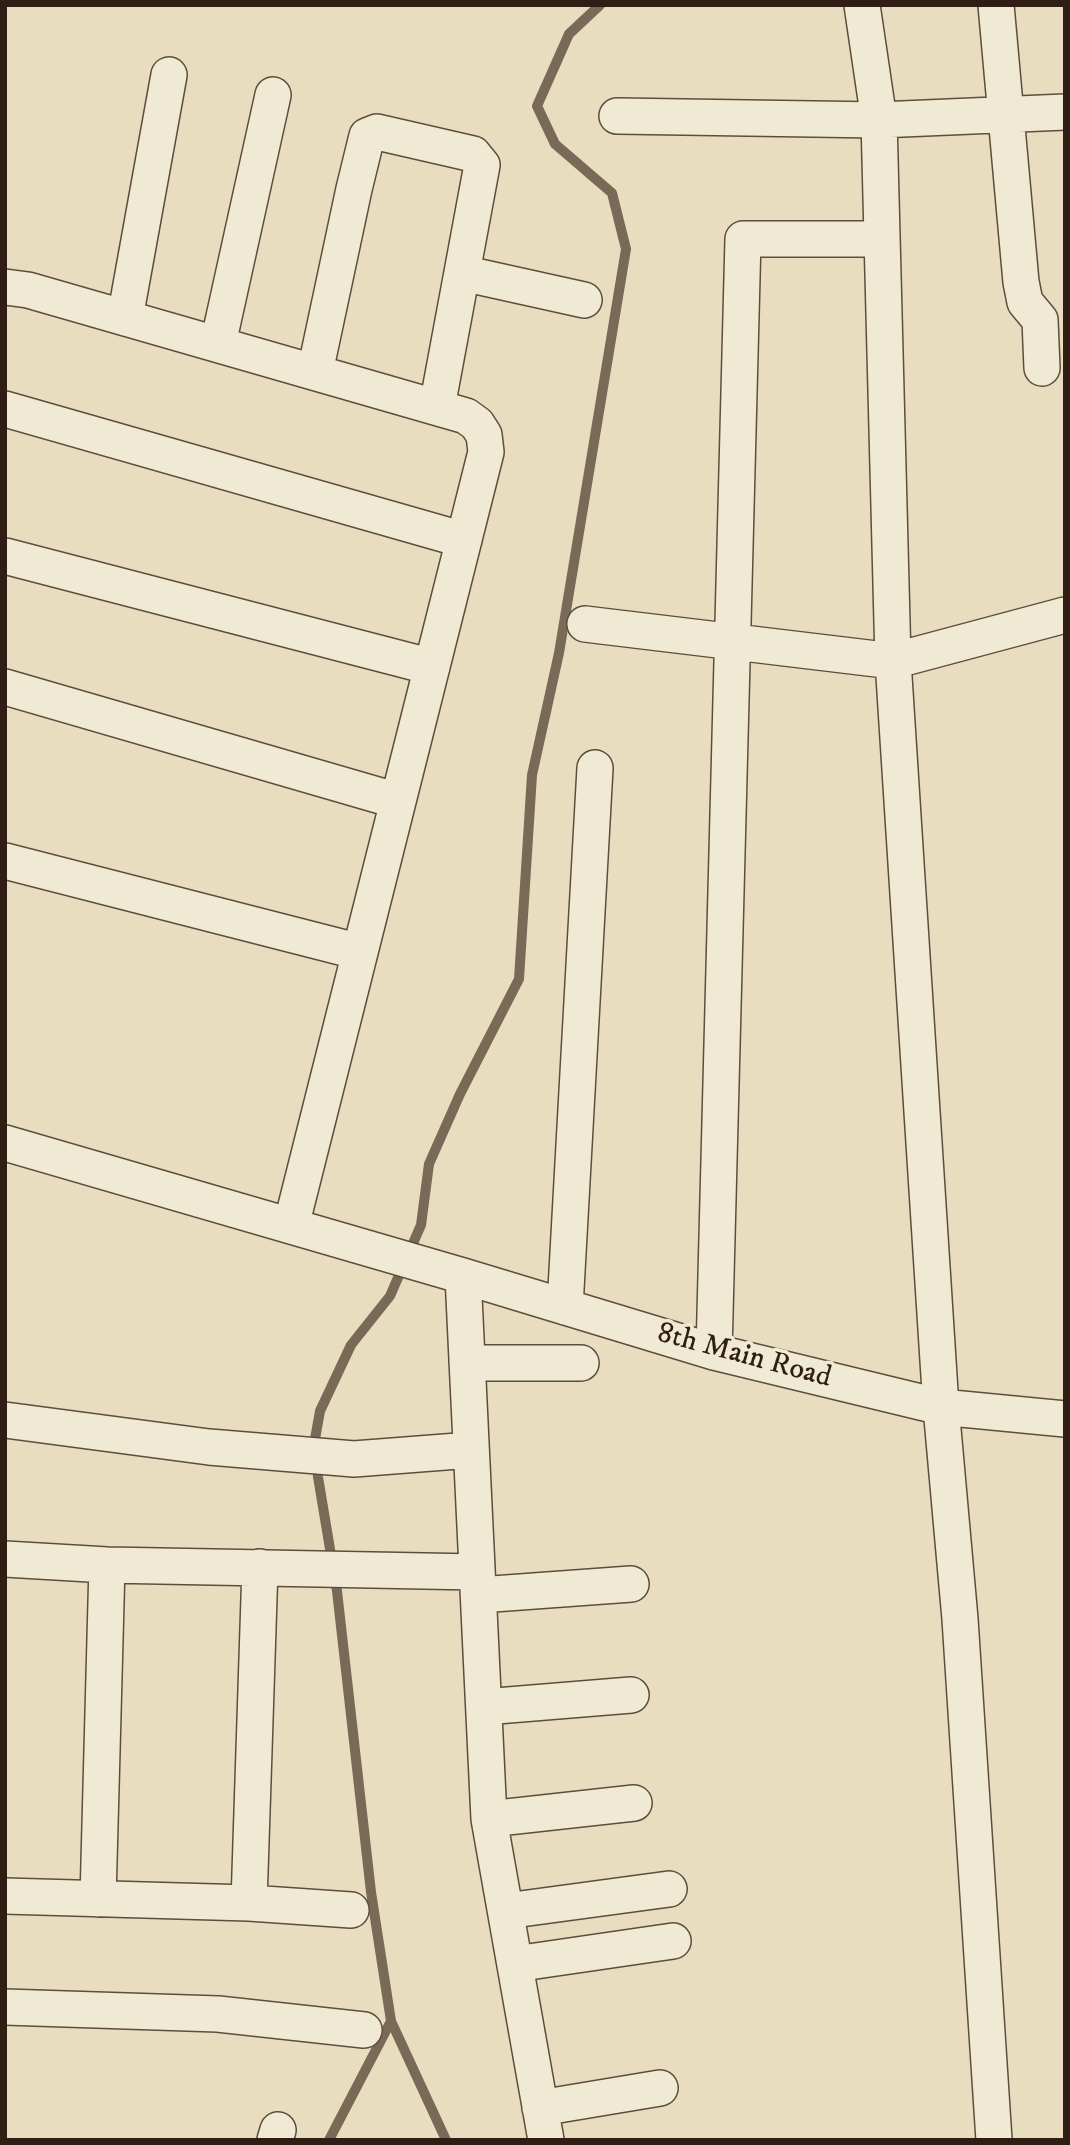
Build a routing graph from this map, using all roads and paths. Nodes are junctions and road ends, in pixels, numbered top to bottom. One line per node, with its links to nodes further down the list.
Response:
1 (862, 5): 8 (street)
2 (996, 5): 6 (street)
3 (169, 75): 13 (street)
4 (273, 95): 15 (street)
5 (1065, 111): 6 (street)
6 (1006, 115): 8 (street); 14 (street)
7 (617, 116): 8 (street)
8 (879, 120): 9 (street)
9 (881, 239): 24 (street); 25 (street)
10 (462, 274): 12 (street); 17 (street); 18 (street)
11 (5, 287): 13 (street)
12 (583, 300)
13 (125, 318): 15 (street)
14 (1052, 319): 16 (street)
15 (218, 344): 17 (street)
16 (1042, 368)
17 (315, 372): 18 (street)
18 (436, 407): 20 (street)
19 (5, 409): 20 (street)
20 (464, 540): 26 (street)
21 (5, 556): 26 (street)
22 (1065, 615): 25 (street)
23 (585, 624): 24 (street)
24 (732, 641): 25 (street); 36 (street)
25 (893, 661): 39 (street)
26 (432, 667): 29 (street)
27 (5, 687): 29 (street)
28 (595, 768): 35 (street)
29 (398, 801): 31 (street)
30 (5, 861): 31 (street)
31 (360, 953): 33 (street)
32 (5, 1143): 33 (street, 8th Main Road)
33 (291, 1226): 34 (street, 8th Main Road)
34 (463, 1276): 35 (street, 8th Main Road); 37 (street)
35 (565, 1307): 36 (street, 8th Main Road)
36 (714, 1352): 39 (street, 8th Main Road)
37 (467, 1363): 38 (street); 42 (street)
38 (581, 1363)
39 (940, 1407): 40 (street, 8th Main Road); 64 (street)
40 (1065, 1419)
41 (5, 1420): 42 (street)
42 (471, 1450): 46 (street)
43 (5, 1559): 44 (street)
44 (107, 1564): 45 (street); 54 (street)
45 (260, 1567): 46 (street); 55 (street)
46 (478, 1584): 47 (street); 49 (street)
47 (631, 1584)
48 (631, 1695): 49 (street)
49 (484, 1707): 51 (street)
50 (634, 1803): 51 (street)
51 (489, 1819): 57 (street)
52 (669, 1889): 57 (street)
53 (5, 1896): 54 (street)
54 (98, 1899): 55 (street)
55 (249, 1903): 56 (street)
56 (351, 1910)
57 (506, 1911): 59 (street)
58 (673, 1941): 59 (street)
59 (515, 1964): 63 (street)
60 (5, 2007): 61 (street)
61 (364, 2031)
62 (660, 2088): 63 (street)
63 (543, 2124)
64 (994, 2140)

